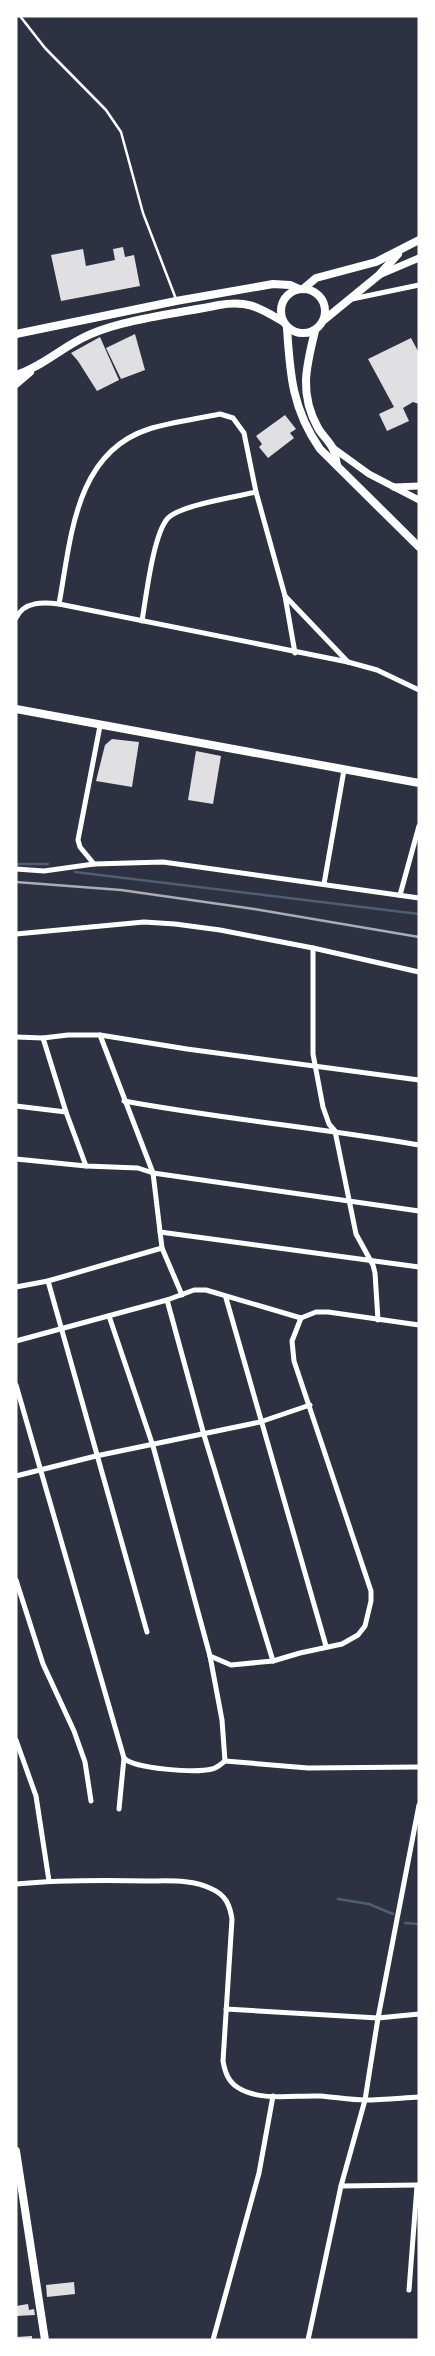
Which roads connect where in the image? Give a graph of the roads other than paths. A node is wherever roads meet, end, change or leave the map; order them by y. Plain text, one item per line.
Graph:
1 (20, 16) edge
2 (419, 240) edge
3 (400, 251) junction
4 (419, 258) edge
5 (379, 275) junction
6 (419, 284) edge
7 (301, 289) junction
8 (349, 300) junction
9 (176, 301) junction
10 (324, 320) junction
11 (285, 324) junction
12 (314, 331) junction
13 (16, 334) edge
14 (32, 369) junction
15 (16, 375) edge
16 (16, 384) edge
17 (333, 448) junction
18 (337, 466) junction
19 (419, 486) edge
20 (392, 487) junction
21 (256, 492) junction
22 (419, 500) edge
23 (419, 547) edge
24 (284, 596) junction
25 (60, 604) junction
26 (16, 618) edge
27 (142, 621) junction
28 (295, 652) junction
29 (348, 662) junction
30 (419, 690) edge
31 (16, 709) edge
32 (100, 726) junction
33 (344, 770) junction
34 (419, 783) edge
35 (419, 826) edge
36 (94, 864) junction
37 (16, 869) edge
38 (324, 884) junction
39 (400, 894) junction
40 (419, 898) edge
41 (16, 934) edge
42 (313, 948) junction
43 (419, 972) edge
44 (100, 1034) junction
45 (16, 1037) edge
46 (43, 1038) junction
47 (315, 1066) junction
48 (419, 1080) edge
49 (124, 1101) junction
50 (16, 1106) edge
51 (66, 1112) junction
52 (335, 1131) junction
53 (419, 1145) edge
54 (16, 1159) edge
55 (86, 1166) junction
56 (153, 1173) junction
57 (348, 1200) junction
58 (419, 1211) edge
59 (160, 1232) junction
60 (162, 1248) junction
61 (371, 1260) junction
62 (419, 1267) edge
63 (48, 1281) junction
64 (16, 1287) edge
65 (182, 1295) junction
66 (226, 1298) junction
67 (167, 1300) junction
68 (109, 1316) junction
69 (301, 1318) junction
70 (378, 1320) junction
71 (419, 1325) edge
72 (61, 1329) junction
73 (16, 1341) edge
74 (16, 1384) edge
75 (310, 1405) junction
76 (260, 1422) junction
77 (204, 1435) junction
78 (153, 1446) junction
79 (96, 1456) junction
80 (40, 1470) junction
81 (16, 1476) edge
82 (16, 1580) edge
83 (147, 1632) dead end
84 (326, 1646) junction
85 (210, 1656) junction
86 (273, 1661) junction
87 (16, 1740) edge
88 (124, 1758) junction
89 (225, 1761) junction
90 (419, 1767) edge
91 (91, 1801) dead end
92 (419, 1805) edge
93 (119, 1809) dead end
94 (412, 1841) junction
95 (419, 1841) edge
96 (49, 1881) junction
97 (16, 1884) edge
98 (226, 2009) junction
99 (419, 2014) edge
100 (378, 2018) junction
101 (273, 2096) junction
102 (419, 2097) edge
103 (365, 2100) junction
104 (16, 2151) edge
105 (418, 2185) edge
106 (341, 2186) junction
107 (409, 2290) dead end
108 (45, 2340) edge
109 (213, 2340) edge
110 (308, 2340) edge

1 - 9 lane
2 - 3 main road
3 - 5 main road
3 - 7 main road
4 - 5 street
5 - 8 main road
6 - 8 street
7 - 9 main road
7 - 10 main road
7 - 11 main road
8 - 10 main road
9 - 13 main road
10 - 12 main road
11 - 12 main road
11 - 14 main road
11 - 18 main road
12 - 17 main road
14 - 15 main road
14 - 16 main road
17 - 18 main road
17 - 20 street
18 - 23 main road
19 - 20 street
20 - 22 street
21 - 24 street
21 - 25 street
21 - 27 street
24 - 28 street
24 - 29 street
25 - 26 street
25 - 27 street
27 - 28 street
28 - 29 street
29 - 30 street
31 - 32 main road
32 - 33 main road
32 - 36 street
33 - 34 main road
33 - 38 street
35 - 39 street
36 - 37 street
36 - 38 street
38 - 39 street
39 - 40 street
41 - 42 street
42 - 43 street
42 - 47 street
44 - 46 street
44 - 47 street
44 - 49 street
45 - 46 street
46 - 51 street
47 - 48 street
47 - 52 street
49 - 52 street
49 - 56 street
50 - 51 street
51 - 55 street
52 - 53 street
52 - 57 street
54 - 55 street
55 - 56 street
56 - 57 street
56 - 59 street
57 - 58 street
57 - 61 street
59 - 60 street
59 - 61 street
60 - 63 street
60 - 65 street
61 - 62 street
61 - 70 street
63 - 64 street
63 - 72 street
65 - 66 street
65 - 67 street
66 - 69 street
66 - 76 street
67 - 68 street
67 - 77 street
68 - 72 street
68 - 78 street
69 - 70 street
69 - 75 street
70 - 71 street
72 - 73 street
72 - 79 street
74 - 80 street
75 - 76 street
75 - 84 street
76 - 77 street
76 - 84 street
77 - 78 street
77 - 86 street
78 - 79 street
78 - 85 street
79 - 80 street
79 - 83 street
80 - 81 street
80 - 88 street
82 - 91 street
84 - 86 street
85 - 86 street
85 - 89 street
87 - 96 street
88 - 89 street
88 - 93 street
89 - 90 street
92 - 94 street
94 - 95 street
94 - 100 street
96 - 97 street
96 - 98 street
98 - 100 street
98 - 101 street
99 - 100 street
100 - 103 street
101 - 103 street
101 - 109 street
102 - 103 street
103 - 106 street
104 - 108 main road
105 - 106 street
105 - 107 street
106 - 110 street

